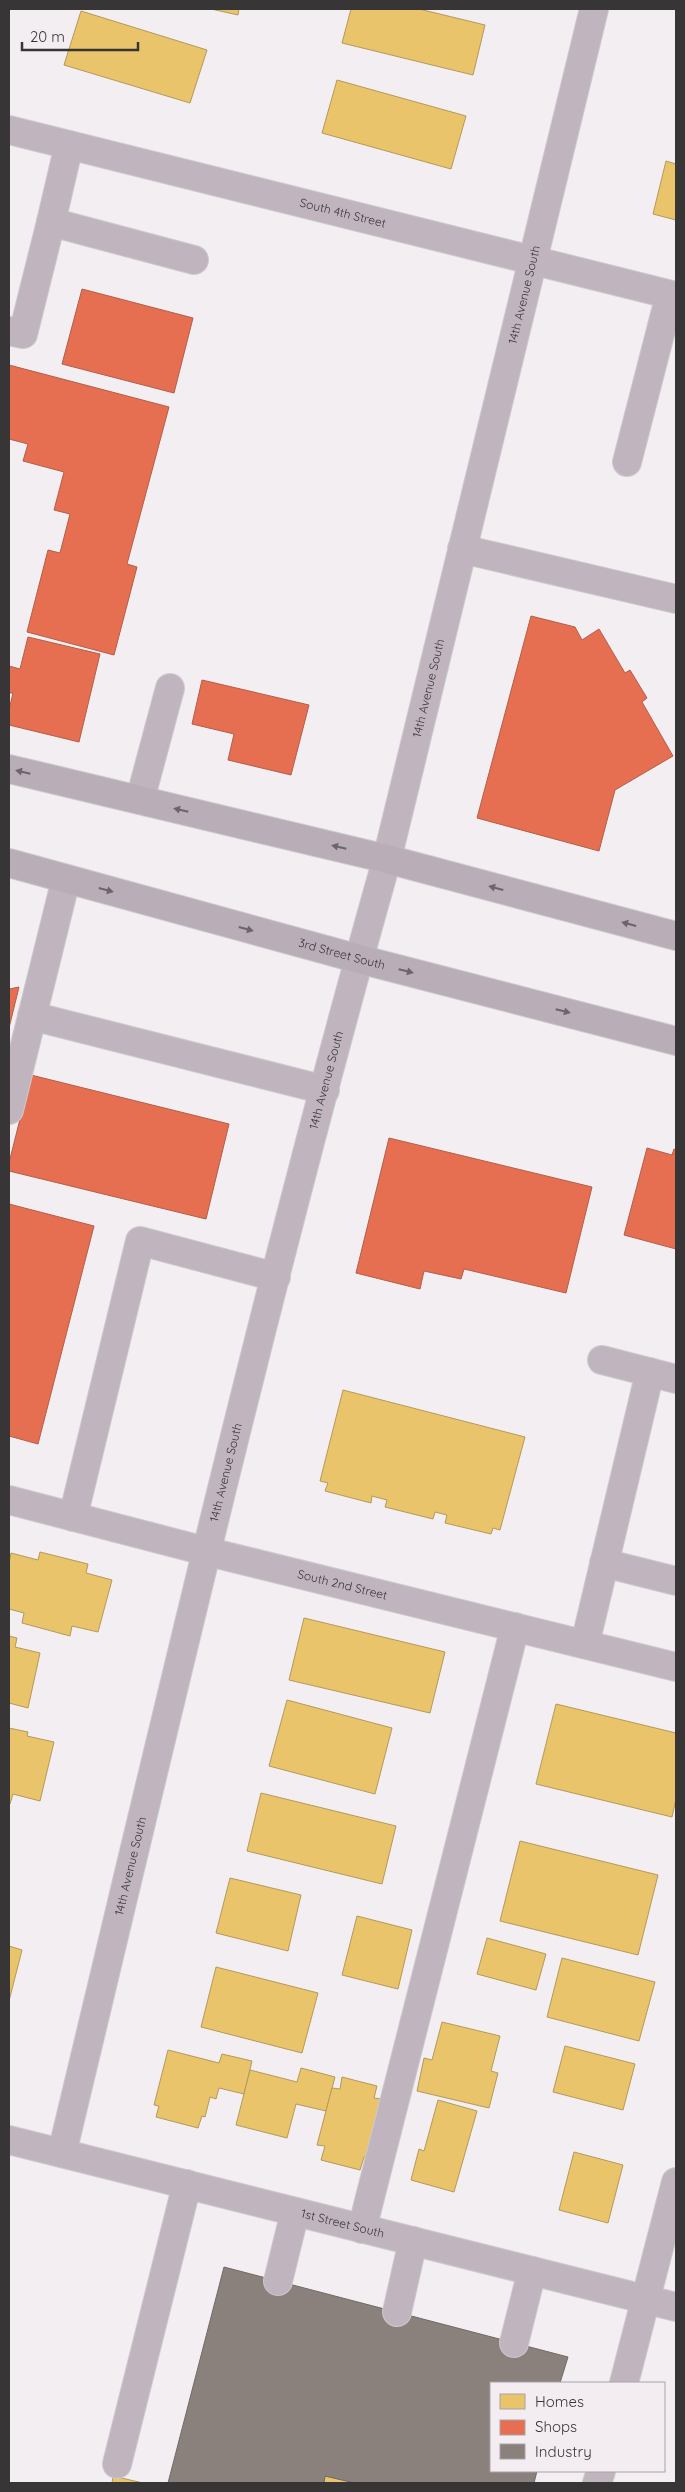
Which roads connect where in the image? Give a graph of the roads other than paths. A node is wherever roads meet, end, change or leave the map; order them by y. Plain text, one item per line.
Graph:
1 (594, 9) edge
2 (9, 130) edge
3 (69, 145) junction
4 (51, 222) junction
5 (194, 260) dead end
6 (532, 261) junction
7 (673, 295) edge
8 (9, 331) edge
9 (627, 462) dead end
10 (462, 549) junction
11 (676, 599) edge
12 (170, 688) dead end
13 (9, 769) edge
14 (140, 800) junction
15 (387, 859) junction
16 (10, 868) edge
17 (66, 879) junction
18 (676, 936) edge
19 (358, 959) junction
20 (32, 1016) junction
21 (676, 1041) edge
22 (325, 1090) junction
23 (9, 1110) edge
24 (276, 1276) junction
25 (602, 1360) dead end
26 (650, 1372) junction
27 (676, 1379) edge
28 (9, 1500) edge
29 (74, 1517) junction
30 (205, 1551) junction
31 (604, 1563) junction
32 (676, 1581) edge
33 (514, 1627) junction
34 (585, 1644) junction
35 (676, 1667) edge
36 (9, 2140) edge
37 (62, 2153) junction
38 (676, 2182) edge
39 (187, 2184) junction
40 (295, 2212) junction
41 (362, 2228) junction
42 (413, 2241) junction
43 (532, 2271) junction
44 (278, 2281) dead end
45 (646, 2299) junction
46 (676, 2307) edge
47 (397, 2312) dead end
48 (514, 2343) dead end
49 (624, 2382) edge
50 (116, 2464) dead end

1 - 6 street, 14th Avenue South
2 - 3 street, South 4th Street
3 - 4 street
3 - 6 street, South 4th Street
4 - 5 street
4 - 8 street
6 - 7 street, South 4th Street
6 - 10 street, 14th Avenue South
7 - 9 street
10 - 11 street
10 - 15 street, 14th Avenue South
12 - 14 street
14 -> 13 main road
15 -> 14 main road
18 -> 15 main road
15 - 19 street, 14th Avenue South
16 - 17 main road, 3rd Street South
17 -> 19 main road, 3rd Street South
17 - 20 street
19 -> 21 main road, 3rd Street South
19 - 22 street, 14th Avenue South
20 - 22 street
20 - 23 street
22 - 24 street, 14th Avenue South
24 - 29 street
24 - 30 street, 14th Avenue South
25 - 26 street
26 - 27 street
26 - 31 street
28 - 29 street, South 2nd Street
29 - 30 street, South 2nd Street
30 - 33 street, South 2nd Street
30 - 37 street, 14th Avenue South
31 - 32 street
31 - 34 street
33 - 34 street, South 2nd Street
33 - 41 street
34 - 35 street, South 2nd Street
36 - 37 street, 1st Street South
37 - 39 street, 1st Street South
38 - 45 street
39 - 40 street, 1st Street South
39 - 50 street
40 - 41 street, 1st Street South
40 - 44 street
41 - 42 street, 1st Street South
42 - 43 street, 1st Street South
42 - 47 street
43 - 45 street, 1st Street South
43 - 48 street
45 - 46 street, 1st Street South
45 - 49 street

